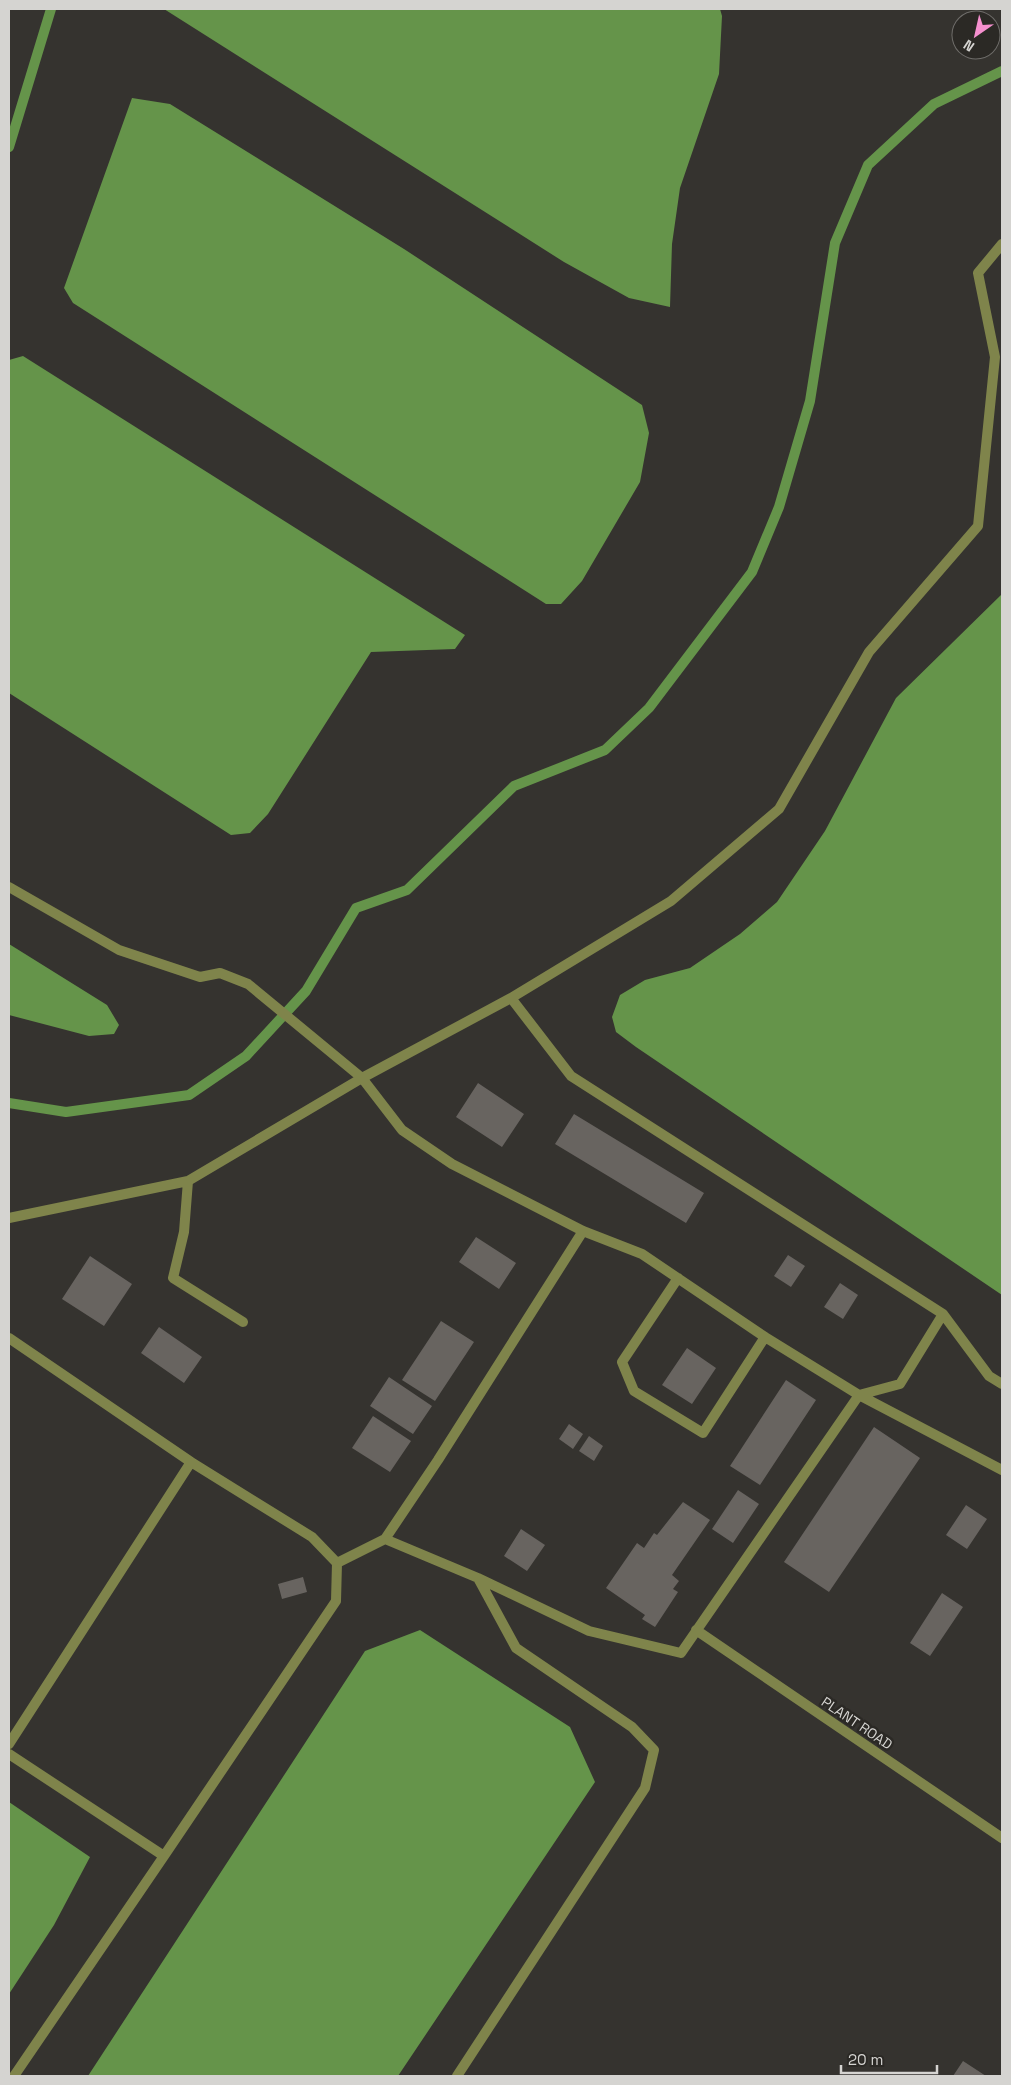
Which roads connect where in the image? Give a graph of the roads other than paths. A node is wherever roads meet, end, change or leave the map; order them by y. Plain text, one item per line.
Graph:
1 (1002, 244) edge
2 (9, 887) edge
3 (511, 998) junction
4 (362, 1078) junction
5 (188, 1181) junction
6 (9, 1218) edge
7 (583, 1231) junction
8 (678, 1278) junction
9 (943, 1314) junction
10 (243, 1322) dead end
11 (765, 1337) junction
12 (9, 1338) edge
13 (1002, 1384) edge
14 (859, 1395) junction
15 (191, 1462) junction
16 (1002, 1470) edge
17 (385, 1538) junction
18 (337, 1563) junction
19 (478, 1578) junction
20 (696, 1630) junction
21 (9, 1744) edge
22 (9, 1754) edge
23 (1002, 1838) edge
24 (164, 1856) junction
25 (14, 2076) edge
26 (457, 2076) edge

1 - 3 lane
2 - 4 lane
3 - 4 lane
3 - 9 lane
4 - 5 lane
4 - 7 lane
5 - 6 lane
5 - 10 lane
7 - 8 lane
7 - 17 lane
8 - 11 lane
8 - 11 lane
9 - 13 lane
9 - 14 lane
11 - 14 lane
12 - 15 lane
14 - 16 lane
14 - 20 lane
15 - 18 lane
15 - 21 lane
17 - 18 lane
17 - 19 lane
18 - 24 lane
19 - 20 lane
19 - 26 lane
20 - 23 lane, PLANT ROAD
22 - 24 lane
24 - 25 lane

